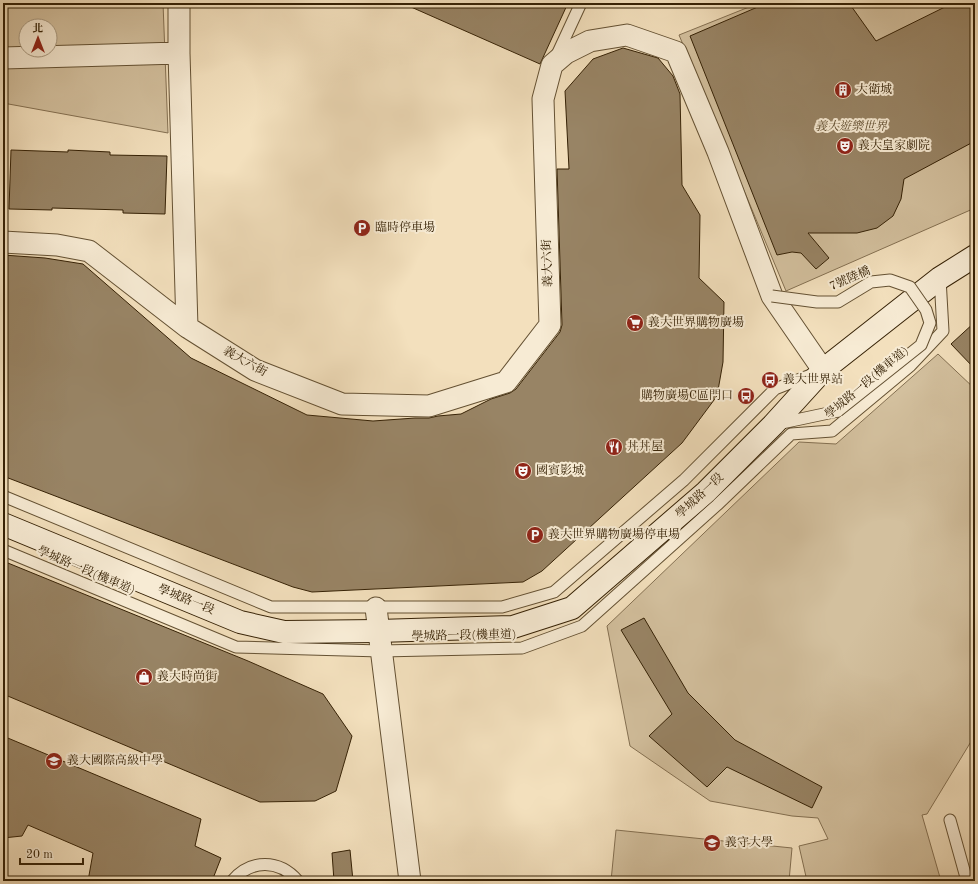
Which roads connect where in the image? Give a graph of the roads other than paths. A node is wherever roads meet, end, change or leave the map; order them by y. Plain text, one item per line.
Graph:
1 (179, 3) edge
2 (581, 3) edge
3 (179, 53) junction
4 (3, 58) edge
5 (552, 65) junction
6 (3, 242) edge
7 (975, 256) edge
8 (940, 278) junction
9 (772, 296) junction
10 (186, 327) junction
11 (823, 370) junction
12 (773, 425) junction
13 (3, 496) edge
14 (3, 524) edge
15 (3, 550) edge
16 (376, 608) junction
17 (380, 641) junction
18 (950, 820) dead end
19 (232, 881) edge
20 (298, 881) edge
21 (410, 881) edge
22 (967, 881) edge

1 - 3 street
2 - 5 lane
3 - 4 street
3 - 10 street
5 - 9 street
5 - 10 street, 義大六街
6 - 10 street, 義大六街
7 - 8 main road, 學城路一段
8 - 11 main road, 學城路一段
8 - 17 lane, 學城路一段(機車道)
9 - 11 street
9 - 12 lane, 7號陸橋, bridge
11 - 12 main road, 學城路一段
11 - 16 lane
12 - 17 main road, 學城路一段
13 - 16 lane
14 - 17 main road, 學城路一段
15 - 17 lane, 學城路一段(機車道)
16 - 17 street
17 - 21 street
18 - 22 lane
19 - 20 lane

